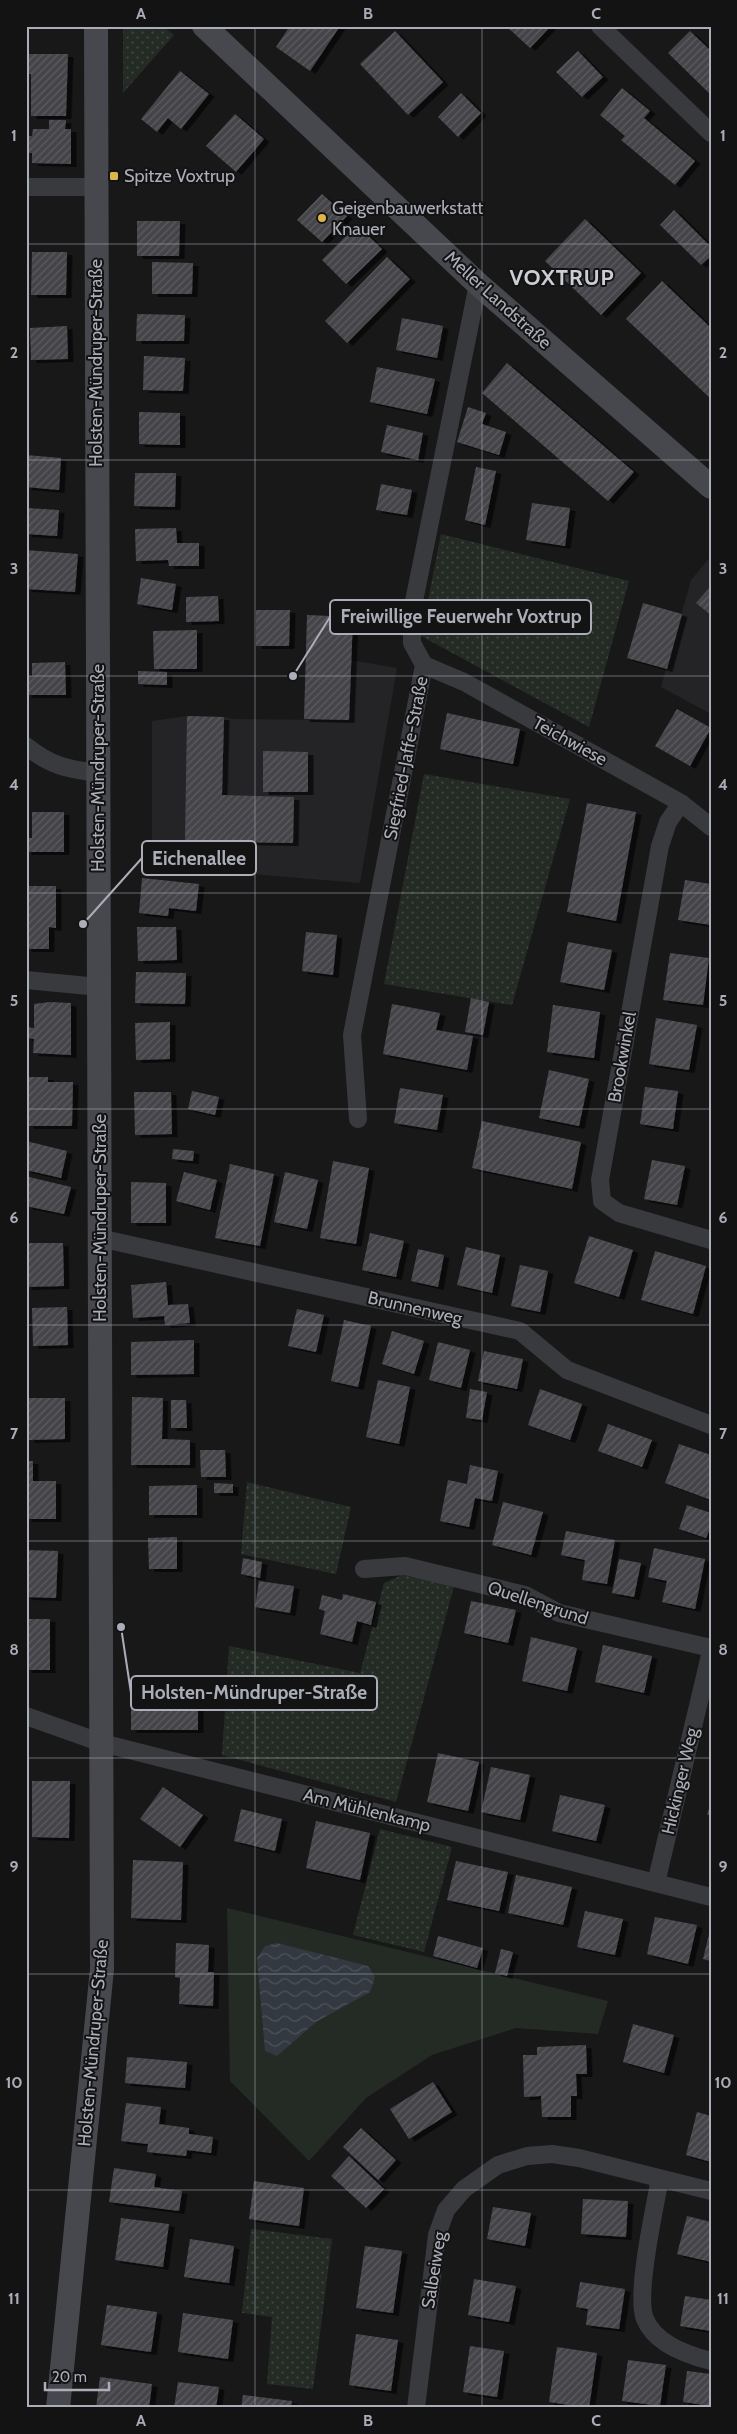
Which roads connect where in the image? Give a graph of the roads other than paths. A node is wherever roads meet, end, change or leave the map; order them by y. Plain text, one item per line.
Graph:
1 (96, 26) edge
2 (204, 26) edge
3 (600, 26) edge
4 (711, 133) edge
5 (95, 186) junction
6 (26, 187) edge
7 (478, 284) junction
8 (711, 487) edge
9 (424, 665) junction
10 (26, 746) edge
11 (98, 773) junction
12 (681, 803) junction
13 (711, 827) edge
14 (26, 980) edge
15 (99, 988) junction
16 (358, 1119) dead end
17 (100, 1238) junction
18 (711, 1240) edge
19 (711, 1425) edge
20 (364, 1569) dead end
21 (711, 1649) edge
22 (26, 1716) edge
23 (102, 1743) junction
24 (656, 1883) junction
25 (711, 1897) edge
26 (660, 2178) junction
27 (711, 2191) edge
28 (711, 2361) edge
29 (58, 2408) edge
30 (416, 2408) edge

1 - 5 street, Holsten-Mündruper-Straße
2 - 7 street, Meller Landstraße
3 - 4 street
5 - 6 street
5 - 11 street, Holsten-Mündruper-Straße
7 - 8 street, Meller Landstraße
7 - 9 street, Siegfried-Jaffe-Straße
9 - 12 street, Teichwiese
9 - 16 street, Siegfried-Jaffe-Straße
10 - 11 street
11 - 15 street, Holsten-Mündruper-Straße
12 - 13 street, Teichwiese
12 - 18 street, Brookwinkel
14 - 15 street
15 - 17 street, Holsten-Mündruper-Straße
17 - 19 street, Brunnenweg
17 - 23 street, Holsten-Mündruper-Straße
20 - 21 street, Quellengrund
21 - 24 street, Hickinger Weg
22 - 23 street, Am Mühlenkamp
23 - 24 street, Am Mühlenkamp
23 - 29 street, Holsten-Mündruper-Straße
24 - 25 street, Am Mühlenkamp
26 - 27 street, Salbeiweg
26 - 28 street
26 - 30 street, Salbeiweg

